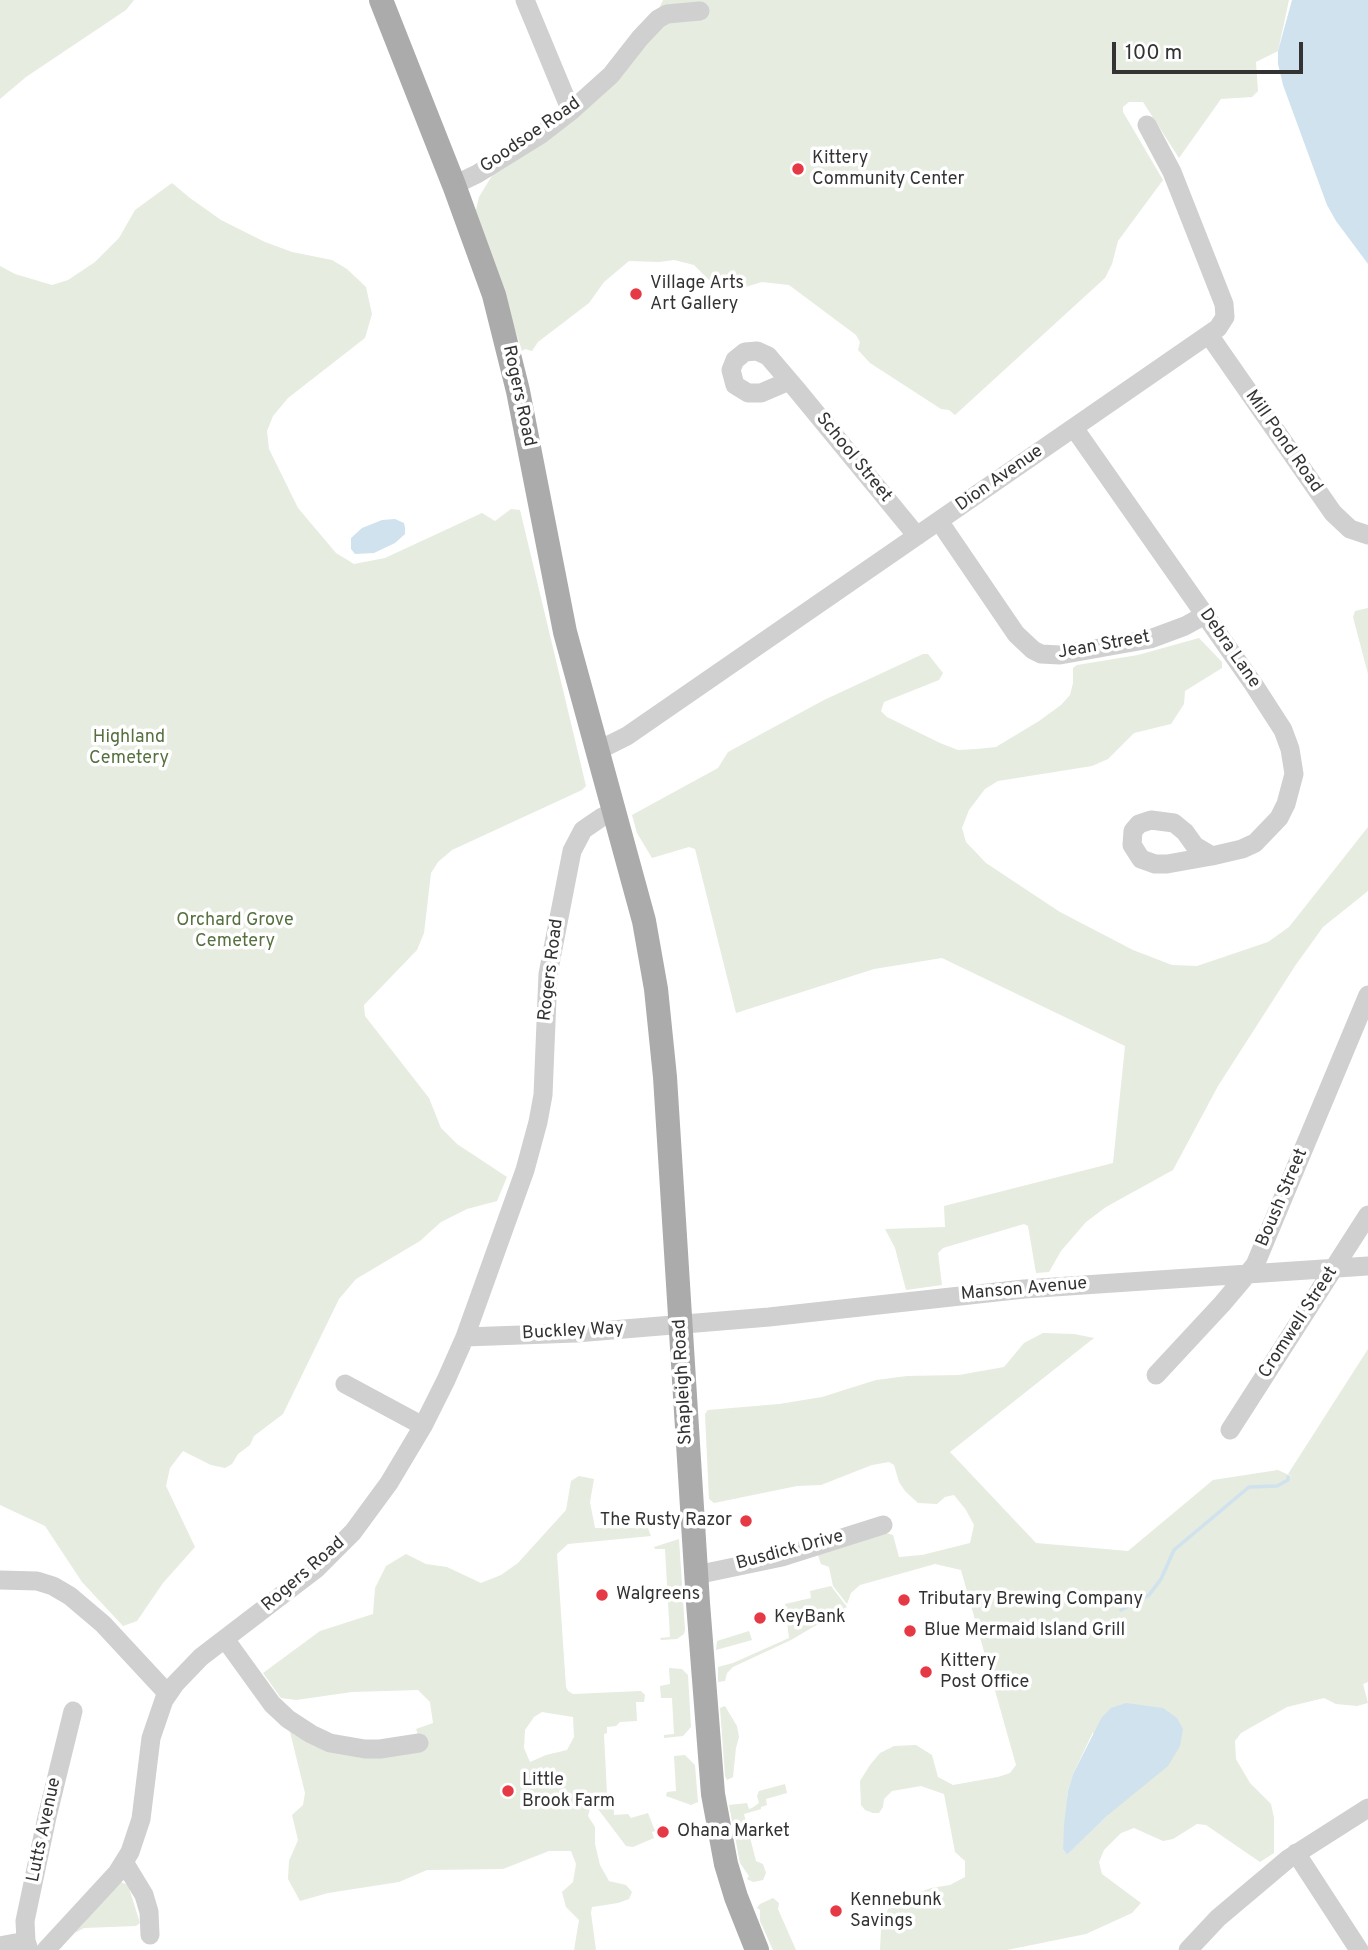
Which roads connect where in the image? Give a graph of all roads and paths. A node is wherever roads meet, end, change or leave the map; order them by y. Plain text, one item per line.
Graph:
1 (381, 0) edge
2 (525, 0) edge
3 (700, 11) dead end
4 (570, 111) junction
5 (1147, 125) dead end
6 (454, 185) junction
7 (1209, 335) junction
8 (789, 381) dead end
9 (1074, 428) junction
10 (939, 521) junction
11 (1368, 535) edge
12 (917, 536) junction
13 (1205, 615) junction
14 (597, 751) junction
15 (615, 812) junction
16 (1212, 856) dead end
17 (1368, 995) edge
18 (1368, 1215) edge
19 (1368, 1266) edge
20 (1335, 1267) junction
21 (1248, 1275) junction
22 (681, 1325) junction
23 (465, 1337) junction
24 (1156, 1375) dead end
25 (345, 1384) dead end
26 (423, 1426) junction
27 (1230, 1430) dead end
28 (883, 1525) dead end
29 (696, 1575) junction
30 (0, 1580) edge
31 (225, 1639) junction
32 (168, 1694) junction
33 (73, 1711) dead end
34 (419, 1743) dead end
35 (1368, 1808) edge
36 (1296, 1853) junction
37 (124, 1862) junction
38 (150, 1935) dead end
39 (27, 1945) edge
40 (1, 1946) edge
41 (46, 1950) edge
42 (757, 1950) edge
43 (1188, 1950) edge
44 (1359, 1950) edge

1 - 6 main road, Rogers Road
2 - 4 street
3 - 4 street, Goodsoe Road
4 - 6 street, Goodsoe Road
5 - 7 street, Dion Avenue
6 - 14 main road, Rogers Road
7 - 9 street, Dion Avenue
7 - 11 street, Mill Pond Road
8 - 12 street, School Street
9 - 10 street, Dion Avenue
9 - 13 street, Debra Lane
10 - 12 street, Dion Avenue
10 - 13 street, Jean Street
12 - 14 street, Dion Avenue
13 - 16 street, Debra Lane
14 - 15 main road, Rogers Road
15 - 22 main road, Shapleigh Road
15 - 23 street, Rogers Road
17 - 21 street, Boush Street
18 - 20 street, Cromwell Street
19 - 20 street, Manson Avenue
20 - 21 street, Manson Avenue
20 - 27 street, Cromwell Street
21 - 22 street, Manson Avenue
21 - 24 street, Boush Street
22 - 23 street, Buckley Way
22 - 29 main road, Shapleigh Road
23 - 26 street, Rogers Road
25 - 26 street
26 - 31 street, Rogers Road
28 - 29 street, Busdick Drive
29 - 42 main road, Shapleigh Road
30 - 32 street
31 - 32 street, Rogers Road
31 - 34 street
32 - 37 street, Rogers Road
33 - 39 street, Lutts Avenue
35 - 36 street
36 - 43 street
36 - 44 street
37 - 38 street
37 - 41 street, Rogers Road
39 - 40 street

